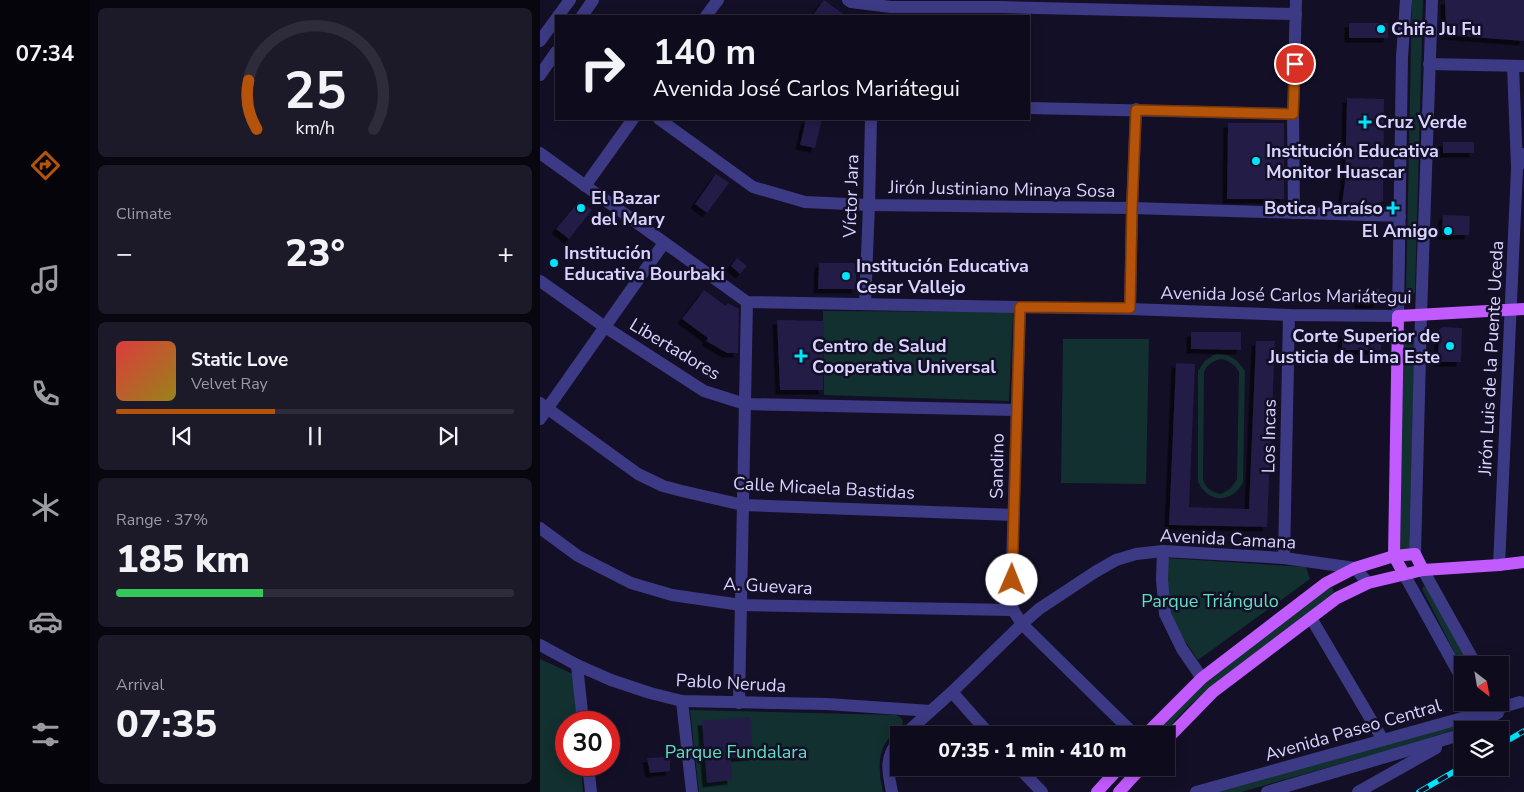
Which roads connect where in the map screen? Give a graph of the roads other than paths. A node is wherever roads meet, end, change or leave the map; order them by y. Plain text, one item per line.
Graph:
1 (570, 0) edge
2 (593, 0) edge
3 (718, 0) edge
4 (848, 0) edge
5 (1296, 0) edge
6 (1406, 0) edge
7 (1432, 0) edge
8 (1000, 8) edge
9 (1296, 14) junction
10 (559, 15) edge
11 (583, 15) edge
12 (707, 15) edge
13 (555, 21) edge
14 (540, 42) edge
15 (555, 53) edge
16 (1429, 64) junction
17 (1519, 66) edge
18 (540, 75) edge
19 (1030, 108) edge
20 (1136, 110) junction
21 (1293, 114) junction
22 (632, 120) edge
23 (660, 120) edge
24 (871, 120) edge
25 (540, 153) edge
26 (1524, 154) edge
27 (1517, 170) junction
28 (585, 186) junction
29 (869, 205) junction
30 (1132, 208) junction
31 (1294, 212) junction
32 (1400, 216) junction
33 (664, 243) junction
34 (540, 282) edge
35 (747, 302) junction
36 (865, 304) junction
37 (1020, 307) junction
38 (1130, 308) junction
39 (1524, 309) edge
40 (1510, 310) junction
41 (1421, 315) junction
42 (1289, 316) junction
43 (1398, 316) junction
44 (605, 327) junction
45 (745, 404) junction
46 (544, 405) edge
47 (1016, 410) junction
48 (540, 419) edge
49 (743, 504) junction
50 (1014, 515) junction
51 (540, 528) edge
52 (1163, 551) junction
53 (1415, 554) junction
54 (1394, 556) junction
55 (1284, 558) junction
56 (1524, 562) edge
57 (1499, 565) junction
58 (1355, 568) junction
59 (1423, 570) junction
60 (1404, 574) junction
61 (1368, 583) junction
62 (741, 605) junction
63 (1013, 610) junction
64 (1311, 618) junction
65 (1022, 624) junction
66 (540, 645) edge
67 (1471, 656) edge
68 (1454, 665) edge
69 (577, 666) junction
70 (1202, 678) junction
71 (952, 692) junction
72 (1522, 700) edge
73 (682, 701) junction
74 (739, 703) junction
75 (1509, 703) edge
76 (931, 710) junction
77 (582, 711) edge
78 (1480, 712) edge
79 (914, 726) edge
80 (982, 726) edge
81 (1126, 726) edge
82 (1155, 726) edge
83 (1175, 731) edge
84 (1454, 736) edge
85 (1454, 739) edge
86 (1383, 740) junction
87 (890, 755) edge
88 (589, 776) edge
89 (1027, 776) edge
90 (1112, 776) edge
91 (1134, 776) edge
92 (591, 792) edge
93 (692, 792) edge
94 (892, 792) edge
95 (1042, 792) edge
96 (1097, 792) edge
97 (1119, 792) edge
98 (1196, 792) edge
99 (1267, 792) edge
100 (1358, 792) edge

1 - 10 street
2 - 11 street
3 - 12 street
4 - 8 street
5 - 9 street
6 - 32 street
7 - 16 street
8 - 9 street
9 - 21 street
13 - 14 street
15 - 18 street
16 - 17 street
16 - 41 street
17 - 27 street
19 - 20 street
20 - 21 street
20 - 30 street
21 - 31 street
22 - 28 street
23 - 29 street, Jirón Justiniano Minaya Sosa
24 - 29 street, Víctor Jara
25 - 28 street
26 - 27 street, Jirón Luis de la Puente Uceda
27 - 40 street, Jirón Luis de la Puente Uceda
28 - 33 street
29 - 30 street, Jirón Justiniano Minaya Sosa
29 - 36 street, Víctor Jara
30 - 31 street, Jirón Justiniano Minaya Sosa
30 - 38 street
31 - 32 street, Jirón Justiniano Minaya Sosa
32 - 43 street
33 - 35 street
33 - 44 street
34 - 44 street, Libertadores
35 - 36 street, Avenida José Carlos Mariátegui
35 - 45 street
36 - 37 street, Avenida José Carlos Mariátegui
37 - 38 street, Avenida José Carlos Mariátegui
37 - 47 street, Sandino
38 - 42 street, Avenida José Carlos Mariátegui
39 - 40 main road, Avenida José Carlos Mariátegui
40 - 41 main road, Avenida José Carlos Mariátegui
40 - 57 street, Jirón Luis de la Puente Uceda
41 - 43 main road, Avenida José Carlos Mariátegui
41 - 53 street
42 - 43 street, Avenida José Carlos Mariátegui
42 - 55 street, Los Incas
43 - 54 main road
44 - 45 street, Libertadores
44 - 46 street
45 - 47 street, Libertadores
45 - 49 street
46 - 48 street
46 - 49 street, Calle Micaela Bastidas
47 - 50 street, Sandino
49 - 50 street, Calle Micaela Bastidas
49 - 62 street
50 - 63 street, Sandino
51 - 62 street, A. Guevara
52 - 55 street, Avenida Camana
52 - 65 street, Avenida Camana
52 - 70 street
53 - 54 main road
53 - 59 main road
54 - 58 main road
54 - 60 main road
55 - 58 street, Avenida Camana
56 - 57 main road
57 - 59 main road
58 - 61 street
58 - 70 main road
59 - 60 main road
59 - 67 street
60 - 61 main road
60 - 68 street
61 - 64 main road
62 - 63 street, A. Guevara
62 - 74 street
63 - 65 street, Sandino
64 - 83 main road
64 - 86 street
65 - 71 street, Avenida Camana
65 - 81 street, Sandino
66 - 69 street, Pablo Neruda
69 - 73 street, Pablo Neruda
69 - 77 street
70 - 82 main road
71 - 76 street, Avenida Camana
71 - 80 street
72 - 75 street, Avenida Paseo Central
72 - 78 street
73 - 74 street, Pablo Neruda
73 - 93 street
74 - 76 street, Pablo Neruda
76 - 79 street, Avenida Camana
78 - 86 street, Avenida Paseo Central
84 - 99 street, Avenida Paseo Central
85 - 100 street
86 - 98 street, Avenida Paseo Central
87 - 94 street
88 - 92 street
89 - 95 street
90 - 96 main road
91 - 97 main road

